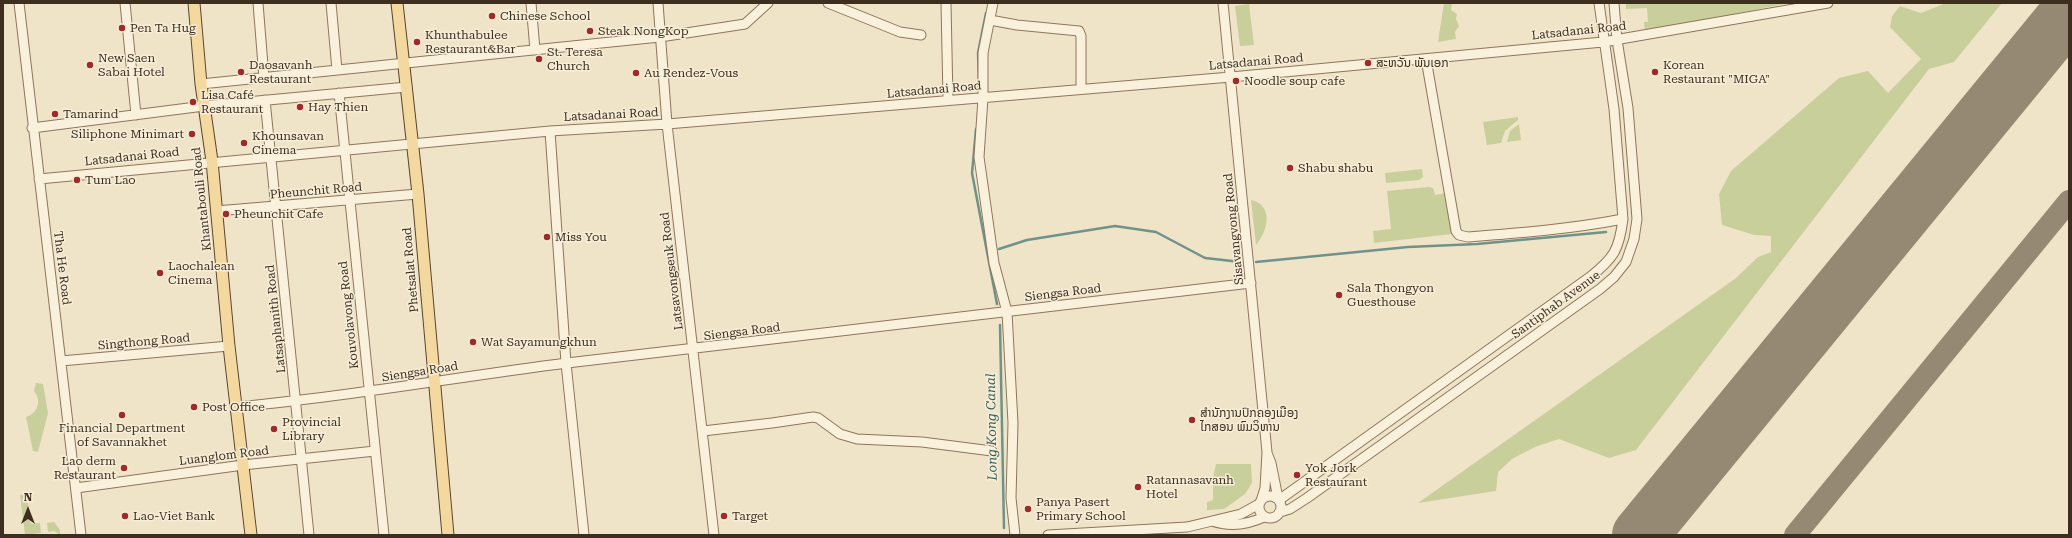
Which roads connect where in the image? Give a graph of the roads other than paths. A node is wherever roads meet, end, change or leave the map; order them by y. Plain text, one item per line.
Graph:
1 (19, 3) edge
2 (125, 3) edge
3 (194, 3) edge
4 (258, 3) edge
5 (331, 3) edge
6 (397, 3) edge
7 (531, 3) edge
8 (658, 3) edge
9 (768, 3) edge
10 (828, 3) edge
11 (946, 3) edge
12 (994, 3) edge
13 (1223, 3) edge
14 (1599, 3) edge
15 (1614, 3) edge
16 (1828, 3) edge
17 (990, 20) junction
18 (921, 35) dead end
19 (660, 37) junction
20 (1617, 40) junction
21 (1604, 42) junction
22 (535, 50) junction
23 (1426, 59) junction
24 (403, 63) junction
25 (337, 70) junction
26 (1231, 77) junction
27 (264, 78) junction
28 (201, 84) junction
29 (407, 86) junction
30 (1081, 89) junction
31 (339, 93) junction
32 (983, 98) junction
33 (265, 100) junction
34 (948, 100) junction
35 (204, 106) junction
36 (136, 115) junction
37 (667, 124) junction
38 (32, 128) junction
39 (550, 131) junction
40 (412, 144) junction
41 (344, 150) junction
42 (271, 156) junction
43 (212, 162) junction
44 (39, 179) junction
45 (418, 194) junction
46 (349, 200) junction
47 (276, 207) junction
48 (216, 211) junction
49 (1622, 219) junction
50 (1251, 283) junction
51 (1007, 312) junction
52 (229, 346) junction
53 (694, 350) junction
54 (61, 361) junction
55 (566, 363) junction
56 (433, 381) junction
57 (369, 392) junction
58 (297, 401) junction
59 (236, 407) junction
60 (703, 431) junction
61 (375, 451) junction
62 (992, 451) dead end
63 (1266, 452) junction
64 (302, 458) junction
65 (243, 465) junction
66 (76, 488) junction
67 (1279, 499) junction
68 (1260, 502) junction
69 (1280, 512) junction
70 (1264, 517) junction
71 (1212, 521) junction
72 (81, 535) edge
73 (251, 535) edge
74 (309, 535) edge
75 (384, 535) edge
76 (448, 535) edge
77 (584, 535) edge
78 (714, 535) edge
79 (1015, 535) edge
80 (1048, 535) edge

1 - 38 street, Tha He Road
2 - 36 street
3 - 28 main road, Khantabouli Road
4 - 27 street
5 - 25 street
6 - 24 main road, Phetsalat Road
7 - 22 street
8 - 19 street, Latsavongseuk Road
9 - 19 street
10 - 18 street
11 - 34 street
12 - 17 street
13 - 26 street, Sisavangvong Road
14 - 21 street, Santiphab Avenue
15 - 20 street, Santiphab Avenue
16 - 20 street, Latsadanai Road
17 - 30 street
17 - 32 street
19 - 22 street
19 - 37 street, Latsavongseuk Road
20 - 21 street, Latsadanai Road
20 - 69 street, Santiphab Avenue
21 - 23 street, Latsadanai Road
21 - 49 street, Santiphab Avenue
22 - 24 street
23 - 26 street, Latsadanai Road
23 - 49 street
24 - 25 street
24 - 29 main road, Phetsalat Road
25 - 27 street
26 - 30 street, Latsadanai Road
26 - 50 street, Sisavangvong Road
27 - 28 street
28 - 35 main road, Khantabouli Road
29 - 31 street
29 - 40 main road, Phetsalat Road
30 - 32 street, Latsadanai Road
31 - 33 street
31 - 41 street, Kouvolavong Road
32 - 34 street, Latsadanai Road
32 - 51 street
33 - 35 street
33 - 42 street, Latsaphanith Road
34 - 37 street, Latsadanai Road
35 - 36 street
35 - 43 main road, Khantabouli Road
36 - 38 street
37 - 39 street, Latsadanai Road
37 - 53 street, Latsavongseuk Road
38 - 44 street, Tha He Road
39 - 40 street, Latsadanai Road
39 - 55 street
40 - 41 street, Latsadanai Road
40 - 45 main road, Phetsalat Road
41 - 42 street, Latsadanai Road
41 - 46 street, Kouvolavong Road
42 - 43 street, Latsadanai Road
42 - 47 street, Latsaphanith Road
43 - 44 street, Latsadanai Road
43 - 48 main road, Khantabouli Road
44 - 54 street, Tha He Road
45 - 46 street, Pheunchit Road
45 - 56 main road, Phetsalat Road
46 - 47 street, Pheunchit Road
46 - 57 street, Kouvolavong Road
47 - 48 street, Pheunchit Road
47 - 58 street, Latsaphanith Road
48 - 52 main road, Khantabouli Road
49 - 67 street, Santiphab Avenue
50 - 51 street, Siengsa Road
50 - 63 street, Sisavangvong Road
51 - 53 street, Siengsa Road
51 - 79 street
52 - 54 street, Singthong Road
52 - 59 main road, Khantabouli Road
53 - 55 street, Siengsa Road
53 - 60 street, Latsavongseuk Road
54 - 66 street, Tha He Road
55 - 56 street, Siengsa Road
55 - 77 street
56 - 57 street, Siengsa Road
56 - 76 main road, Phetsalat Road
57 - 58 street, Siengsa Road
57 - 61 street, Kouvolavong Road
58 - 59 street, Siengsa Road
58 - 64 street, Latsaphanith Road
59 - 65 main road, Khantabouli Road
60 - 62 street
60 - 78 street, Latsavongseuk Road
61 - 64 street, Luanglom Road
61 - 75 street, Kouvolavong Road
63 - 67 street
63 - 68 street
64 - 65 street, Luanglom Road
64 - 74 street, Latsaphanith Road
65 - 66 street, Luanglom Road
65 - 73 main road, Khantabouli Road
66 - 72 street, Tha He Road
67 - 68 street
67 - 69 street
68 - 70 street
68 - 71 street
69 - 70 street
70 - 71 street
71 - 80 street

